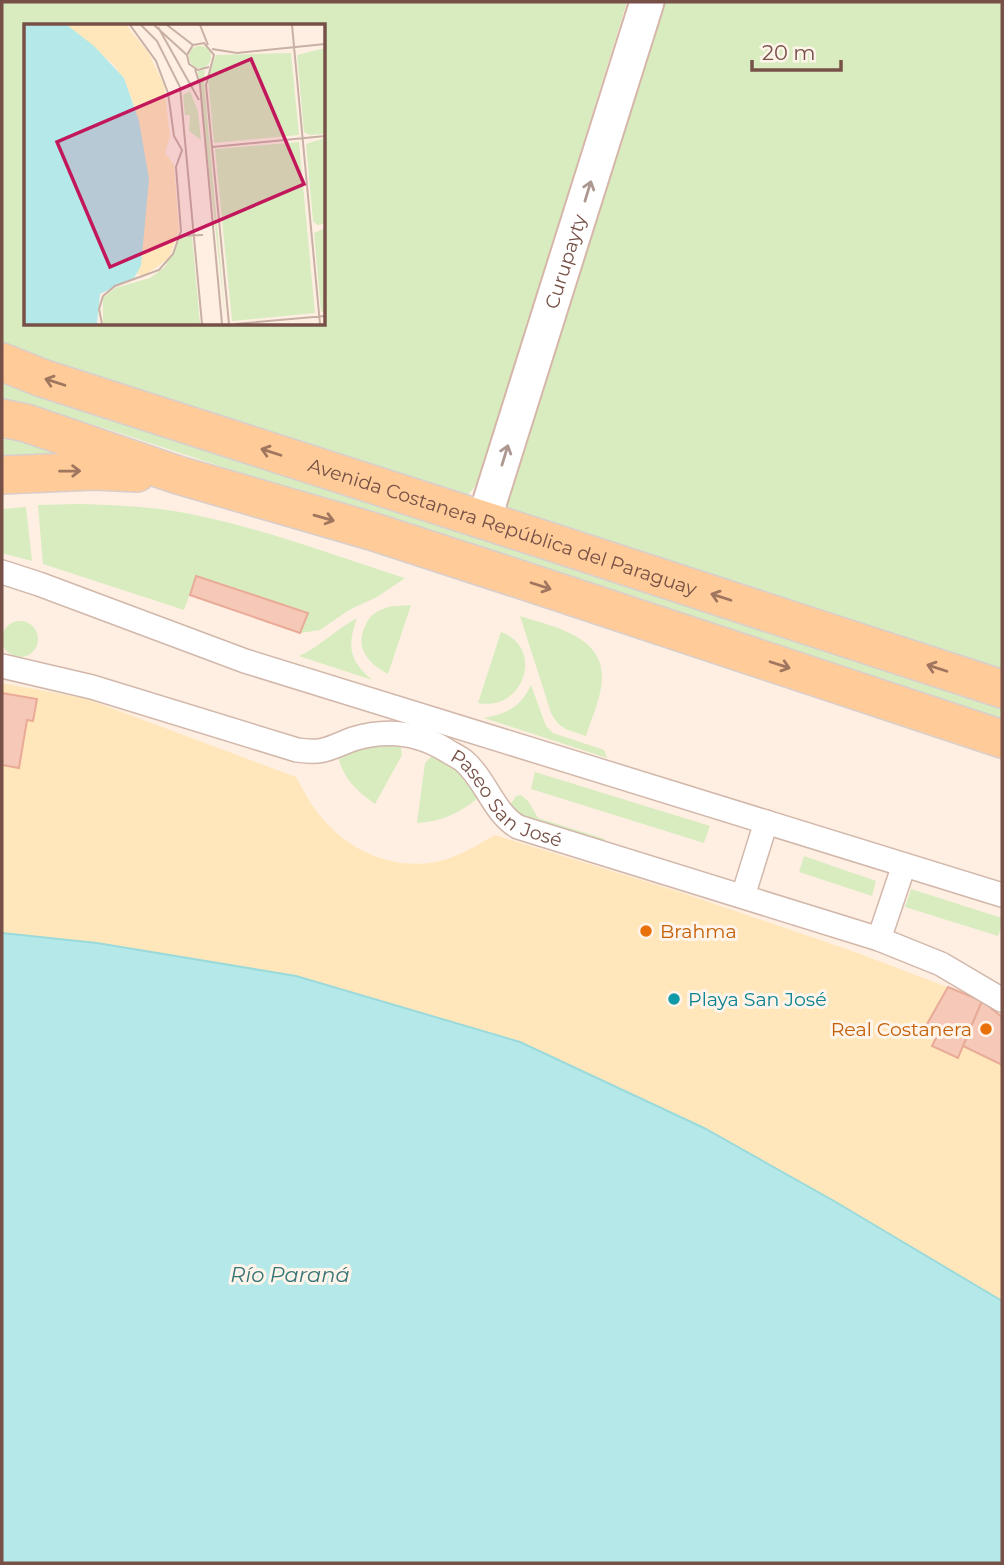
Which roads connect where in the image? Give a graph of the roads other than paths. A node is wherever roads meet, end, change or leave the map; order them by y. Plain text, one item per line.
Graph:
1 (647, 2) edge
2 (2, 362) edge
3 (2, 418) edge
4 (2, 475) edge
5 (178, 475) junction
6 (484, 520) junction
7 (2, 572) edge
8 (2, 666) edge
9 (1002, 689) edge
10 (1002, 739) edge
11 (766, 822) junction
12 (904, 865) junction
13 (1002, 895) edge
14 (743, 896) junction
15 (879, 939) junction
16 (1000, 992) edge

6 -> 1 street, Curupayty
6 -> 2 main road, Avenida Costanera República del Paraguay
3 - 5 main road
4 -> 5 main road
5 -> 10 main road
9 -> 6 main road, Avenida Costanera República del Paraguay
7 - 11 street
8 - 14 street, Paseo San José
11 - 12 street
11 - 14 street
12 - 13 street
12 - 15 street
14 - 15 street, Paseo San José
15 - 16 street, Paseo San José

